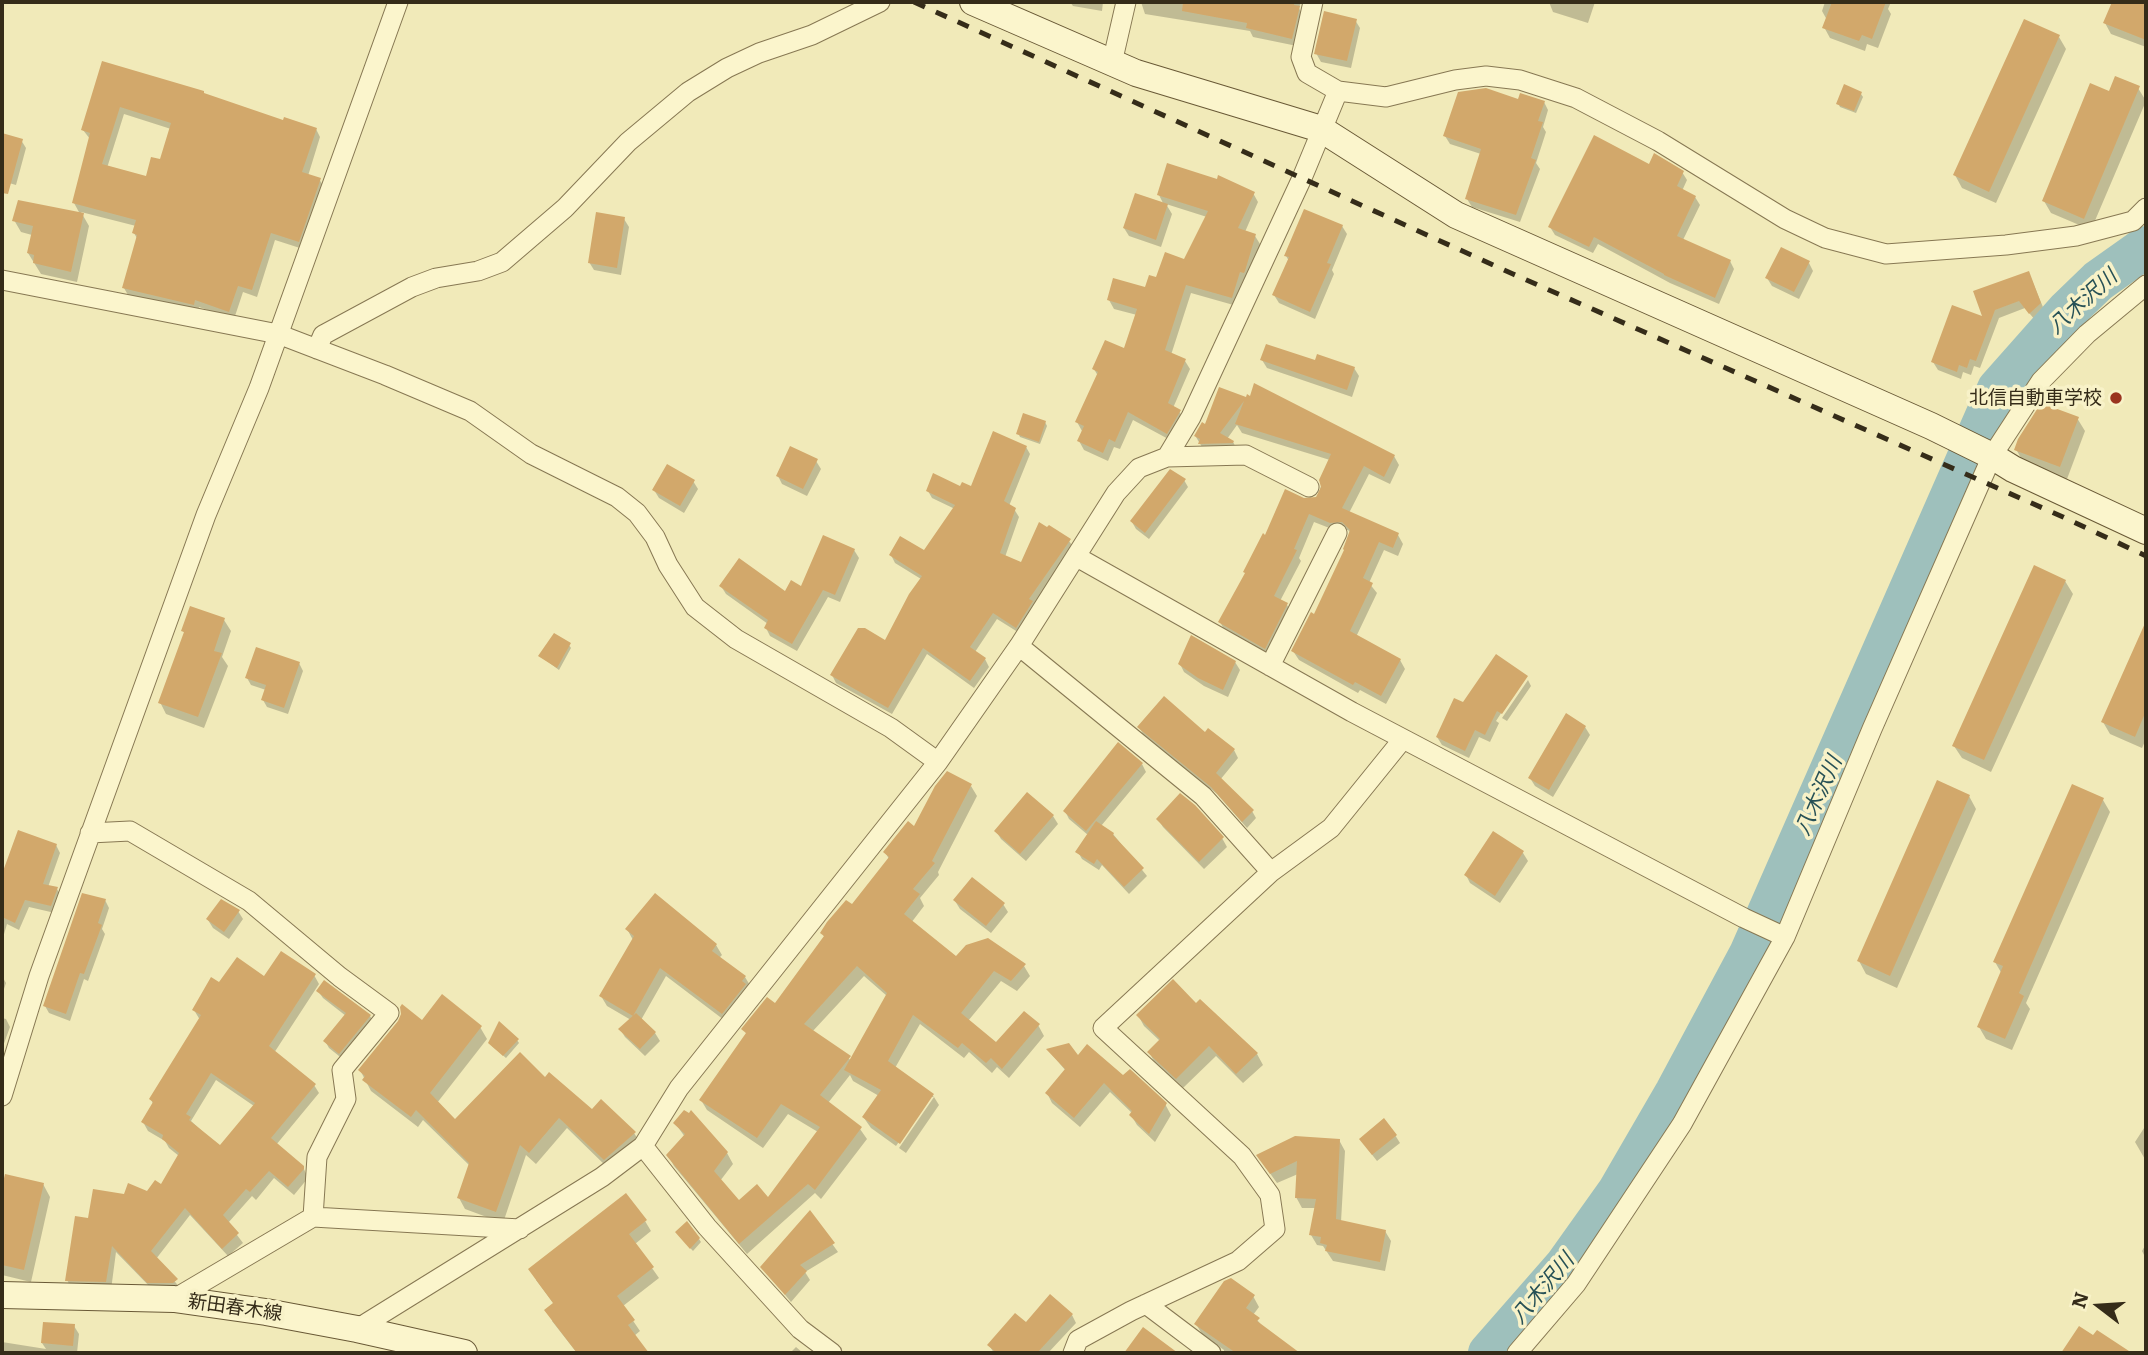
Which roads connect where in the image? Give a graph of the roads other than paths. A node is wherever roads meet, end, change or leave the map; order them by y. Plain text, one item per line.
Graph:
1 (398, 2) edge
2 (880, 2) edge
3 (973, 2) edge
4 (1126, 2) edge
5 (1313, 2) edge
6 (1112, 63) junction
7 (1338, 91) junction
8 (1321, 129) junction
9 (2146, 208) edge
10 (2, 280) edge
11 (2146, 285) edge
12 (278, 334) junction
13 (317, 349) junction
14 (1992, 456) junction
15 (1167, 457) junction
16 (1309, 487) dead end
17 (2146, 531) edge
18 (1337, 533) dead end
19 (1077, 557) junction
20 (1019, 646) junction
21 (1270, 666) junction
22 (1403, 739) junction
23 (937, 762) junction
24 (90, 833) junction
25 (1271, 872) junction
26 (1780, 935) junction
27 (2, 1096) edge
28 (643, 1146) junction
29 (313, 1217) junction
30 (520, 1229) junction
31 (2, 1295) edge
32 (174, 1299) junction
33 (1146, 1304) junction
34 (357, 1329) junction
35 (464, 1353) edge
36 (832, 1353) edge
37 (1073, 1353) edge
38 (1211, 1353) edge
39 (1517, 1353) edge

1 - 12 street
2 - 13 street
3 - 6 street
4 - 6 street
5 - 7 street
6 - 8 street
7 - 8 street
7 - 9 street
8 - 14 street
8 - 15 street
10 - 12 street
11 - 14 street
12 - 13 street
12 - 24 street
13 - 23 street
14 - 17 street
14 - 26 street
15 - 16 street
15 - 19 street
18 - 21 street
19 - 20 street
19 - 21 street
20 - 23 street
20 - 25 street
21 - 22 street
22 - 25 street
22 - 26 street
23 - 28 street
24 - 27 street
24 - 29 street
25 - 33 street
26 - 39 street
28 - 30 street
28 - 36 street
29 - 30 street
29 - 32 street
30 - 34 street
31 - 32 street, 新田春木線
32 - 34 street, 新田春木線
33 - 37 street
33 - 38 street
34 - 35 street, 新田春木線

